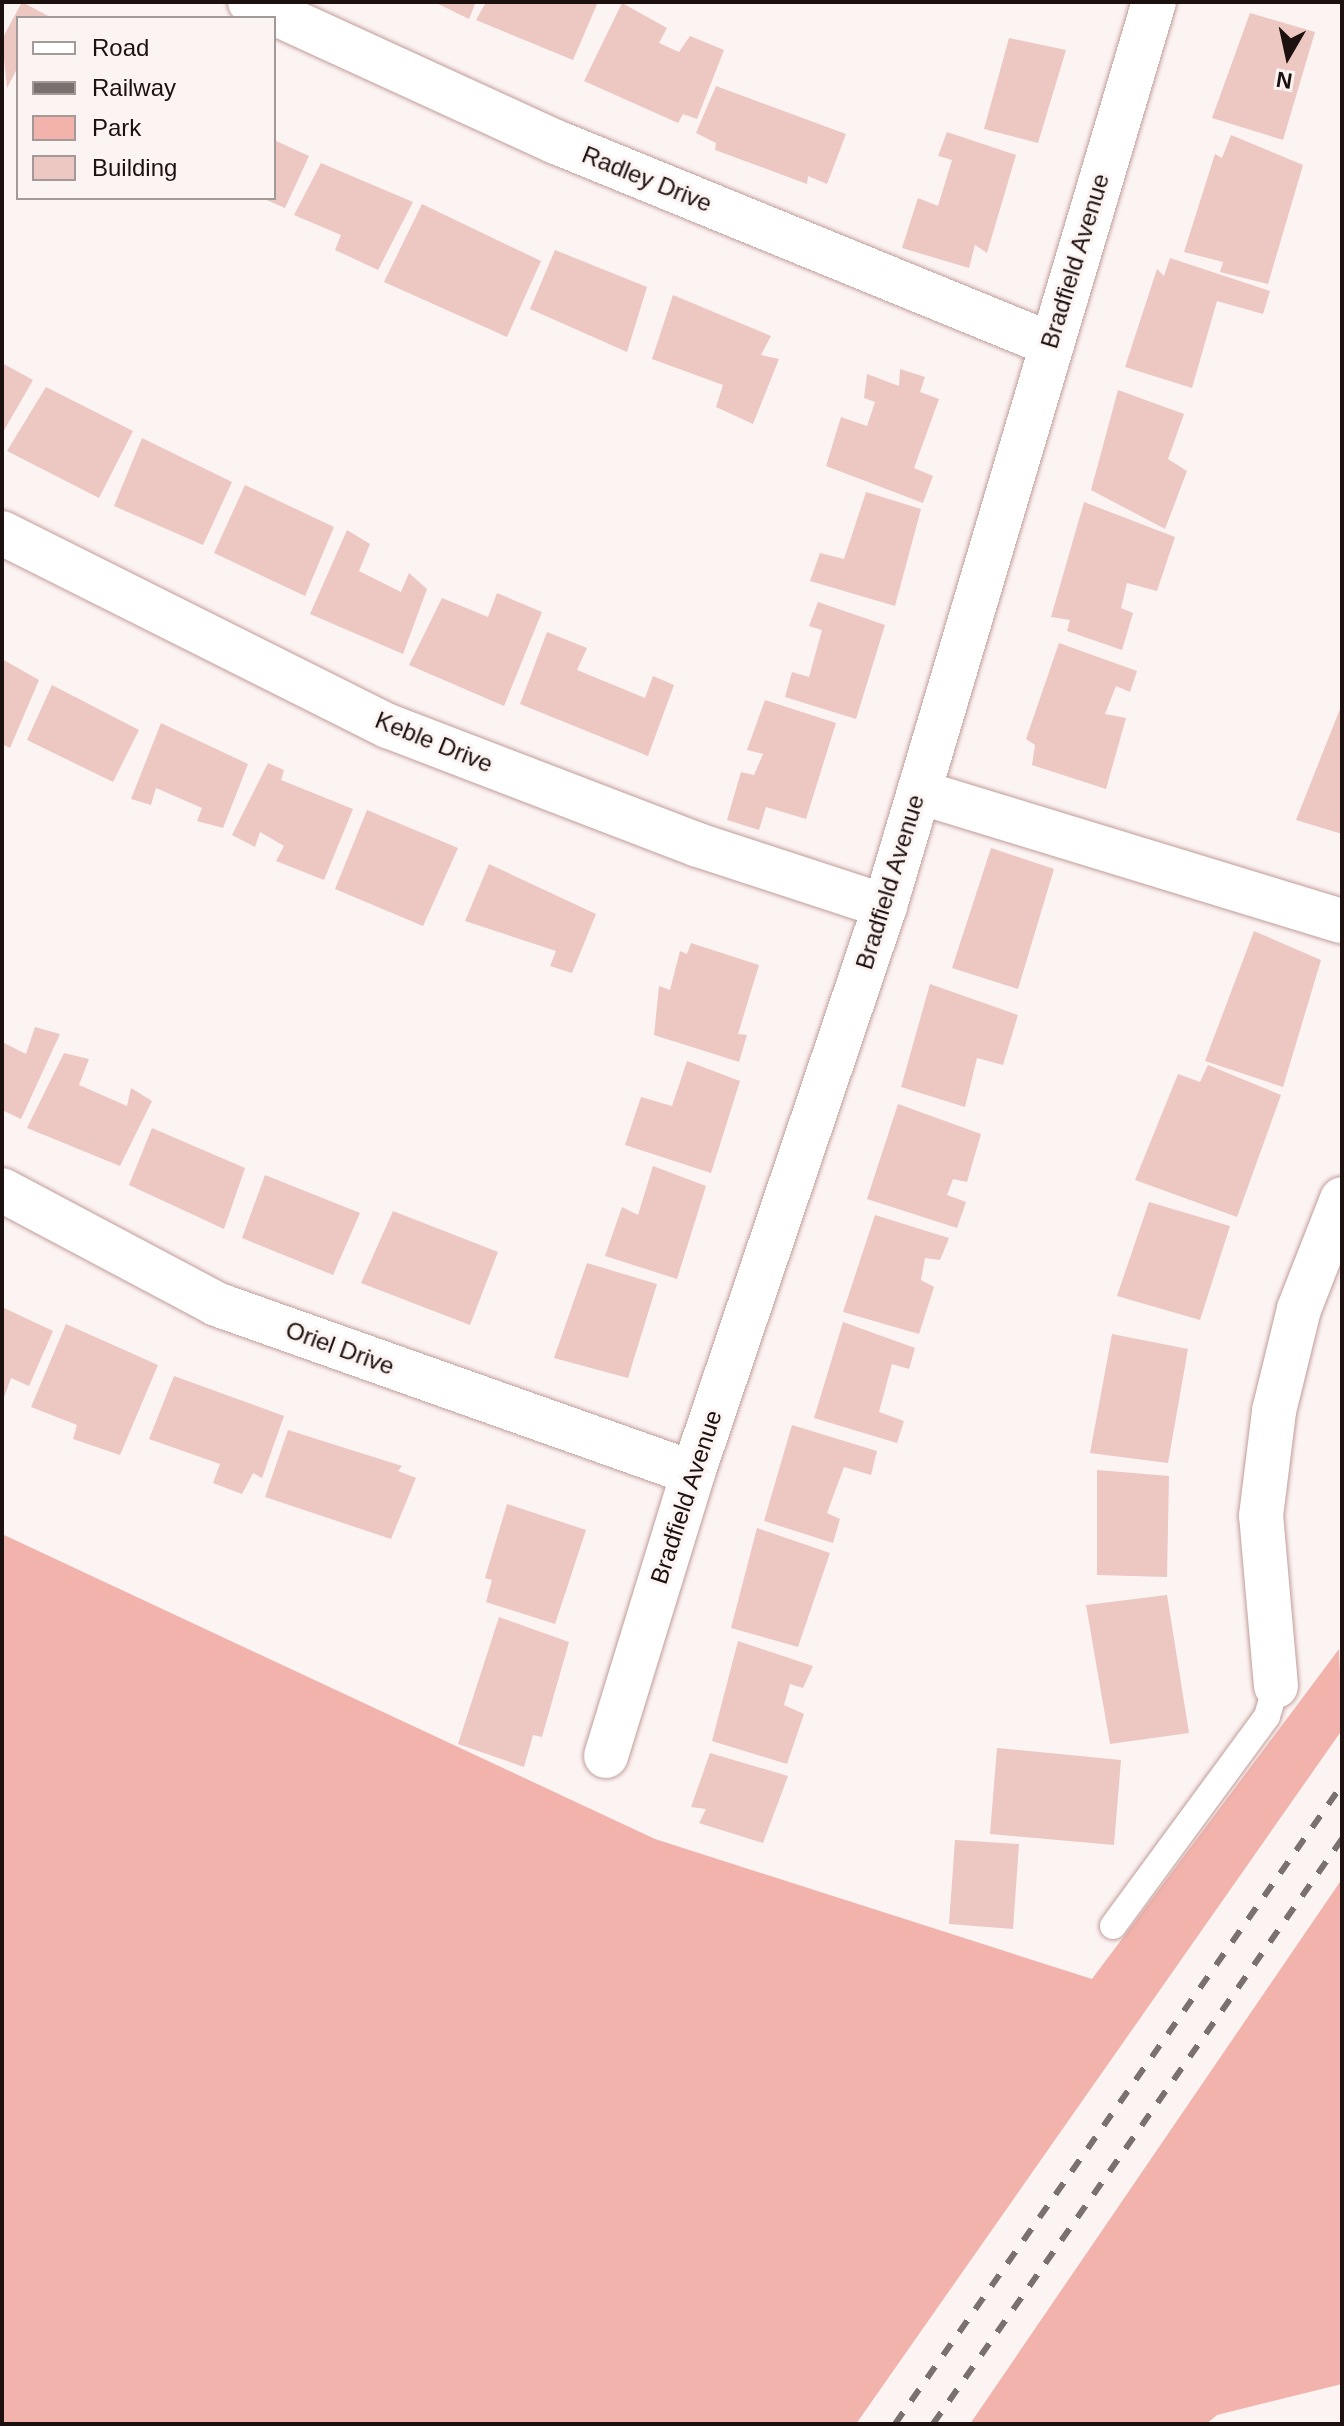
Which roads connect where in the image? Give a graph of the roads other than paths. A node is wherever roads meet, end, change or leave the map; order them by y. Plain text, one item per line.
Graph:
1 (250, 2) edge
2 (1154, 2) edge
3 (1050, 344) junction
4 (2, 533) edge
5 (919, 792) junction
6 (885, 906) junction
7 (1342, 921) edge
8 (2, 1190) edge
9 (1342, 1199) edge
10 (693, 1473) junction
11 (1276, 1686) joint
12 (606, 1756) dead end
13 (1113, 1926) dead end

1 - 3 street, Radley Drive
2 - 3 street, Bradfield Avenue
3 - 5 street, Bradfield Avenue
4 - 6 street, Keble Drive
5 - 6 street, Bradfield Avenue
5 - 7 street
6 - 10 street, Bradfield Avenue
8 - 10 street, Oriel Drive
9 - 11 street
10 - 12 street, Bradfield Avenue
11 - 13 lane

